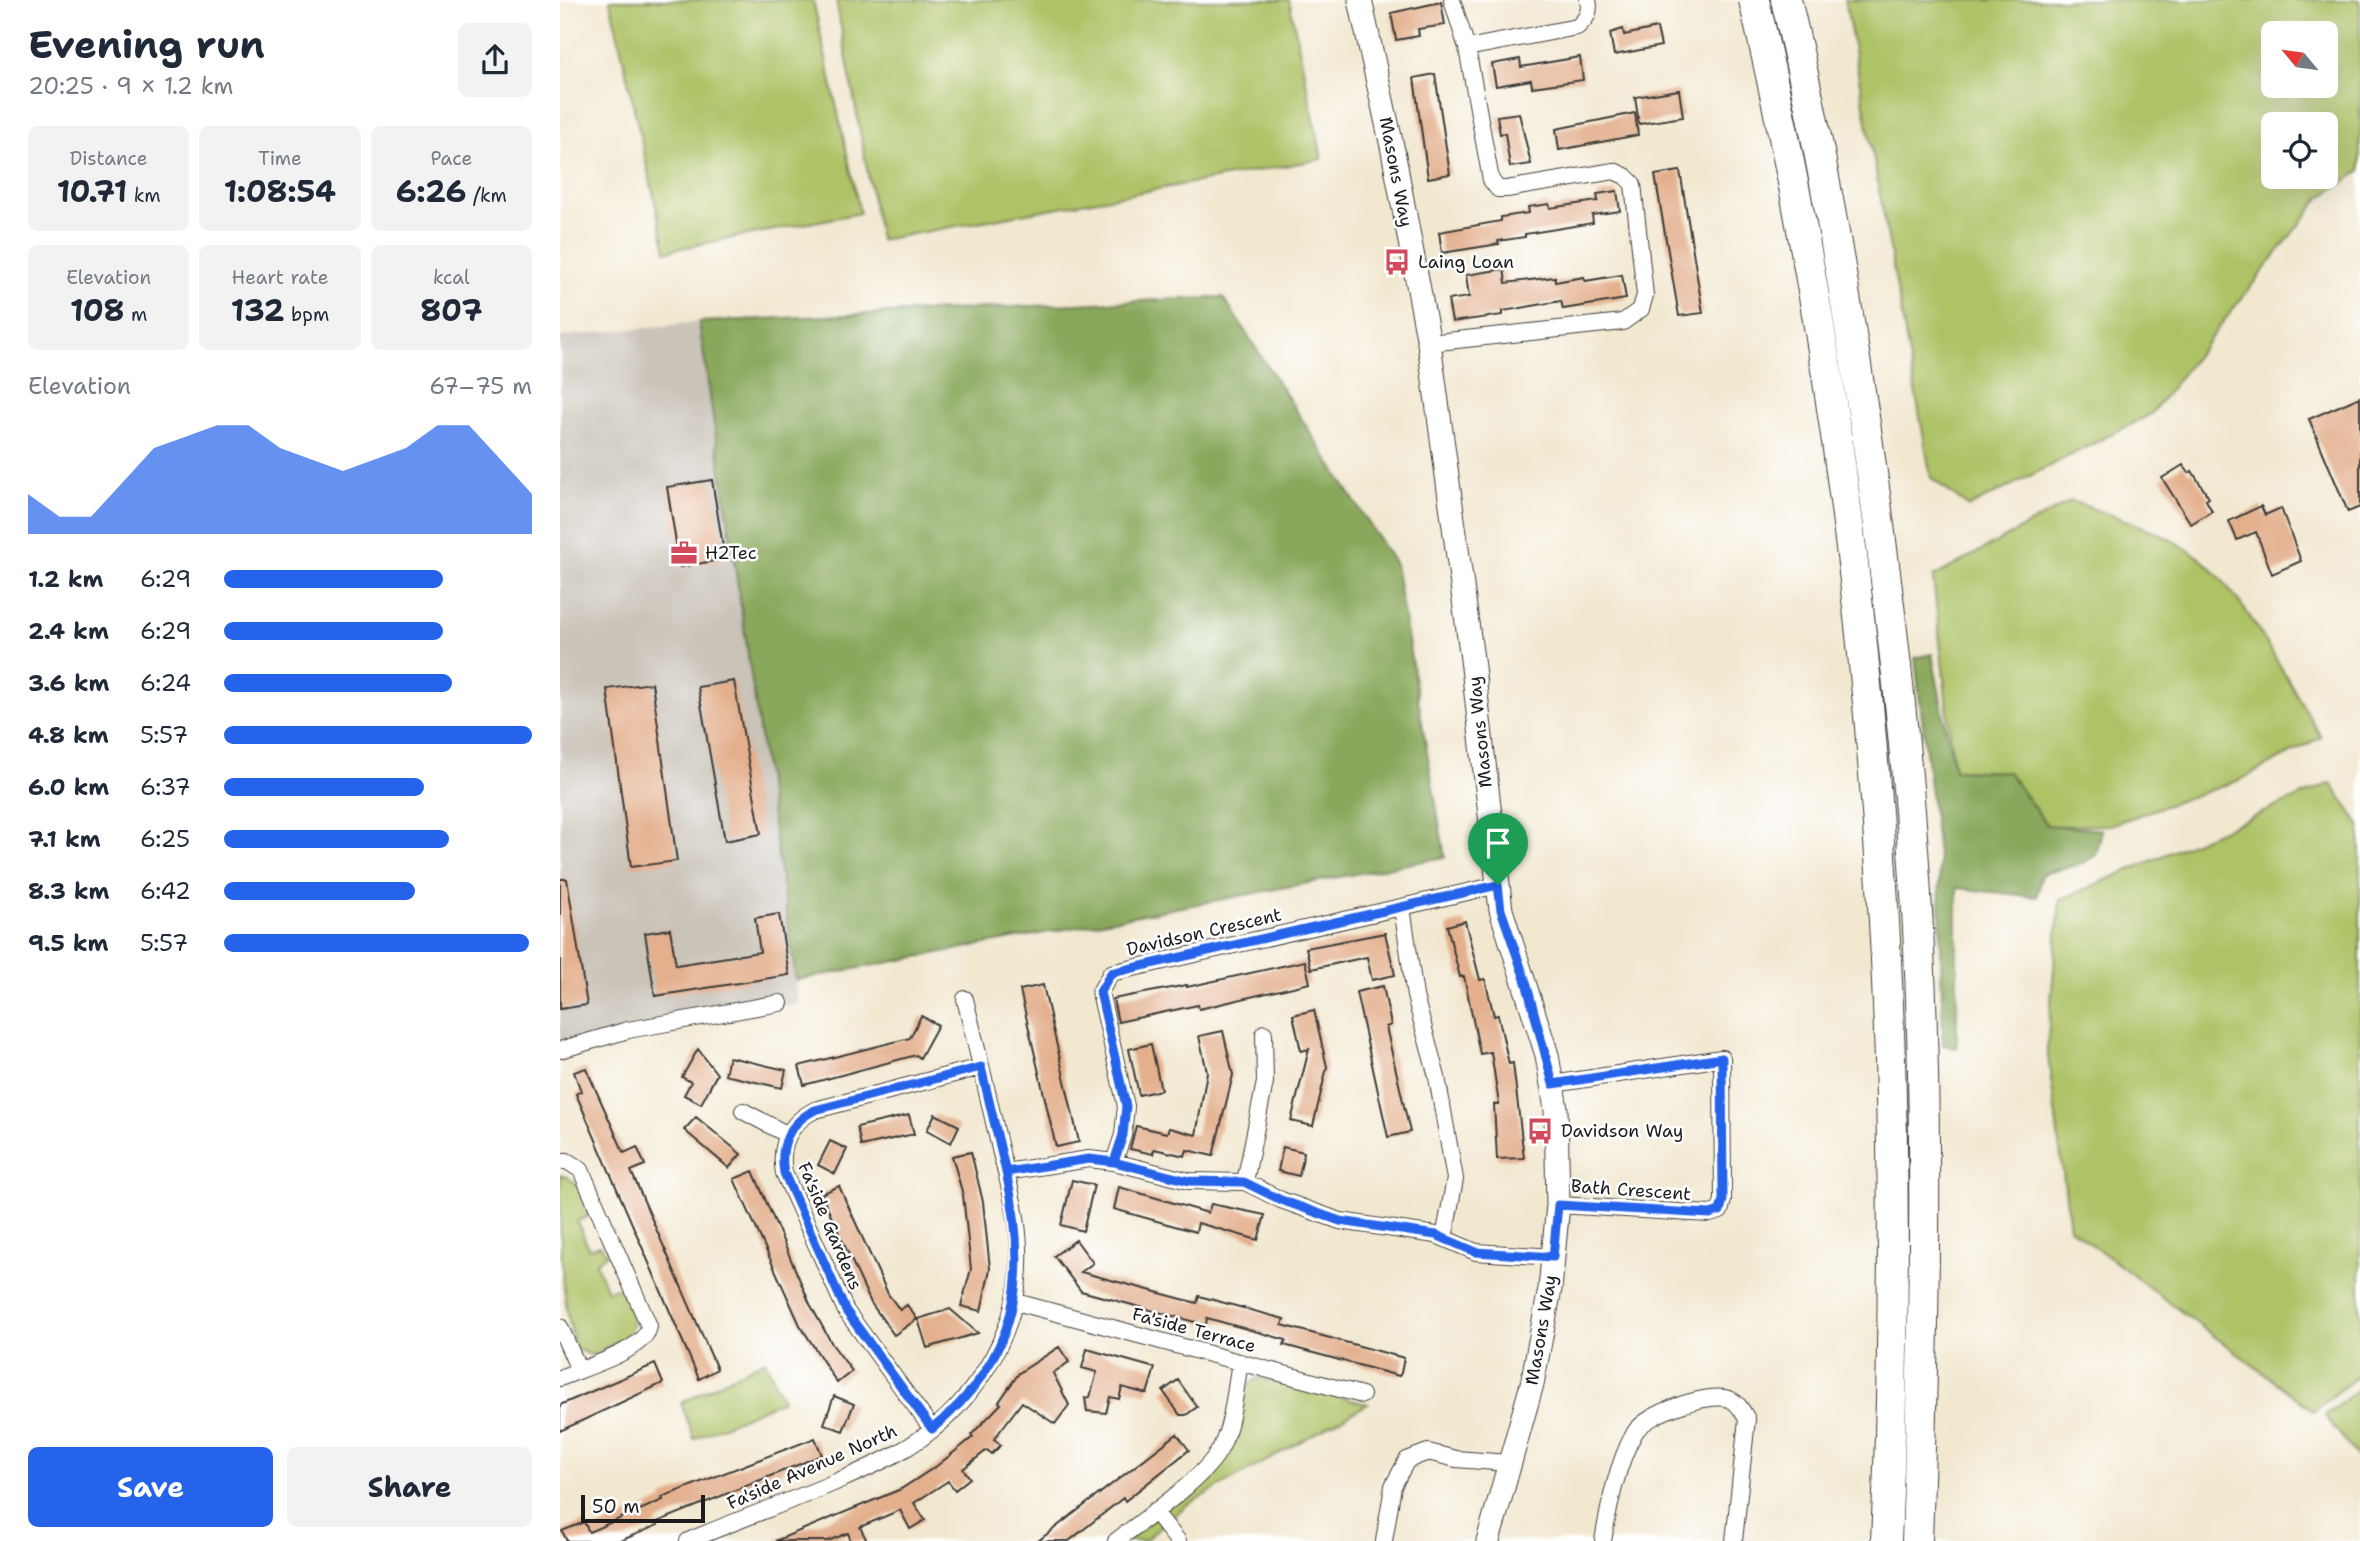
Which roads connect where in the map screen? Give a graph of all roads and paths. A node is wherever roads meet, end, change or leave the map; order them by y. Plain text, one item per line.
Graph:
1 (1360, 0) edge
2 (1452, 0) edge
3 (1588, 0) edge
4 (1754, 0) edge
5 (1786, 0) edge
6 (1467, 48) junction
7 (1429, 344) junction
8 (1498, 885) junction
9 (1402, 907) junction
10 (965, 999) dead end
11 (780, 1003) dead end
12 (1265, 1033) dead end
13 (560, 1051) edge
14 (981, 1067) junction
15 (1553, 1084) junction
16 (743, 1111) dead end
17 (788, 1135) junction
18 (564, 1161) edge
19 (1114, 1162) junction
20 (1006, 1172) junction
21 (1244, 1182) junction
22 (1558, 1205) junction
23 (1444, 1238) junction
24 (1553, 1257) junction
25 (1016, 1302) junction
26 (560, 1327) edge
27 (1240, 1363) junction
28 (579, 1370) junction
29 (560, 1378) edge
30 (1362, 1395) dead end
31 (932, 1429) junction
32 (1509, 1463) junction
33 (1154, 1511) junction
34 (688, 1541) edge
35 (1116, 1541) edge
36 (1178, 1541) edge
37 (1384, 1541) edge
38 (1488, 1541) edge
39 (1603, 1541) edge
40 (1734, 1541) edge
41 (1886, 1541) edge
42 (1917, 1541) edge

1 - 7 street, Masons Way
2 - 6 street
3 - 6 street
4 - 41 highway
5 - 42 highway
6 - 7 street
7 - 8 street, Masons Way
8 - 9 street, Davidson Crescent
8 - 15 street, Masons Way
9 - 19 street, Davidson Crescent
9 - 23 street
10 - 14 street, Fa'side Avenue North
11 - 13 street
12 - 21 street
14 - 17 street
14 - 20 street, Fa'side Avenue North
15 - 22 street, Masons Way
15 - 22 street, Bath Crescent
16 - 17 street
17 - 31 street, Fa'side Gardens
18 - 28 street
19 - 20 street
19 - 21 street
20 - 25 street, Fa'side Avenue North
21 - 23 street
22 - 24 street, Masons Way
23 - 24 street
24 - 32 street, Masons Way
25 - 27 street, Fa'side Terrace
25 - 31 street, Fa'side Avenue North
26 - 28 street
27 - 30 street, Fa'side Terrace
27 - 33 street
28 - 29 street
31 - 34 street, Fa'side Avenue North
32 - 37 street
32 - 38 street, Masons Way
33 - 35 street
33 - 36 street
39 - 40 street

